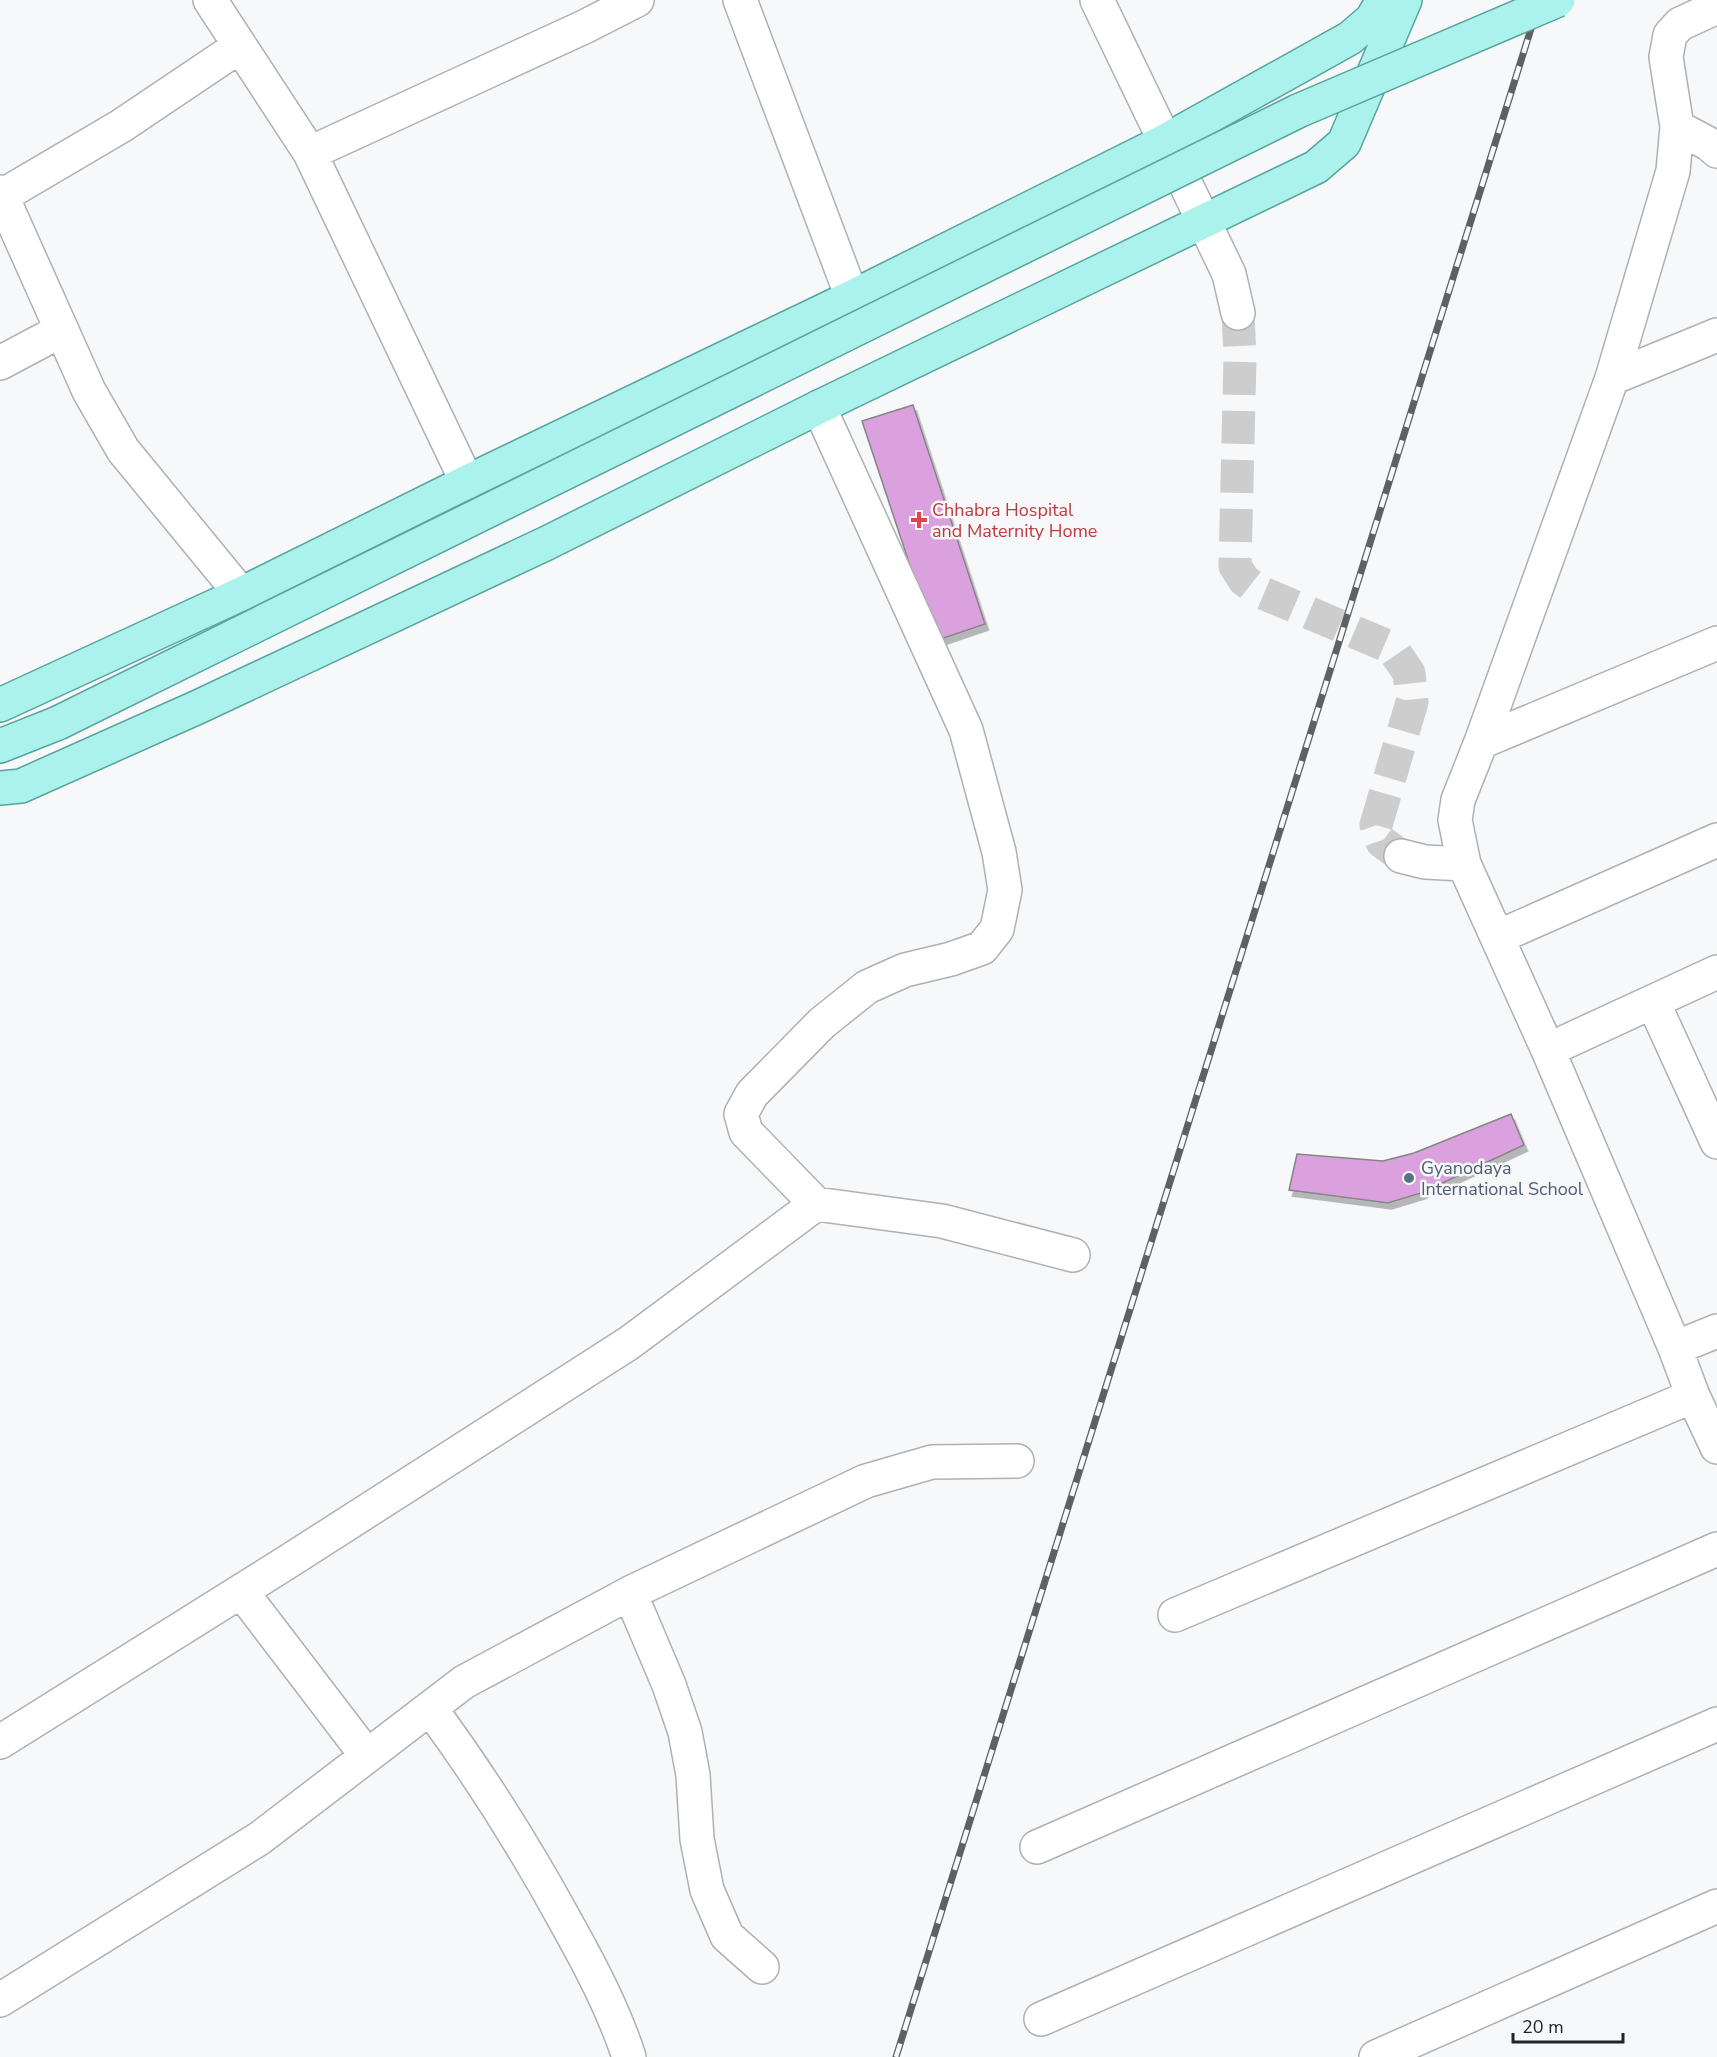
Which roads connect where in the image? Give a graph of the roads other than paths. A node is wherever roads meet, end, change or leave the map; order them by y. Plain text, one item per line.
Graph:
1 (210, 0) edge
2 (637, 0) edge
3 (740, 0) edge
4 (1096, 0) edge
5 (1383, 0) edge
6 (1404, 0) edge
7 (1558, 0) edge
8 (1717, 7) edge
9 (240, 46) junction
10 (1677, 127) junction
11 (1165, 141) junction
12 (1717, 151) edge
13 (310, 153) junction
14 (1, 194) edge
15 (1203, 221) junction
16 (852, 297) junction
17 (1239, 313) tunnel mouth
18 (62, 330) junction
19 (1717, 335) edge
20 (0, 363) edge
21 (1612, 378) junction
22 (819, 407) junction
23 (467, 482) junction
24 (241, 594) junction
25 (1717, 643) edge
26 (0, 705) edge
27 (1481, 742) junction
28 (0, 746) edge
29 (0, 788) edge
30 (1717, 840) edge
31 (1401, 856) tunnel mouth
32 (1464, 864) junction
33 (1498, 937) junction
34 (1717, 972) edge
35 (1653, 1002) junction
36 (1548, 1050) junction
37 (1717, 1142) edge
38 (816, 1204) junction
39 (1073, 1255) dead end
40 (1717, 1331) edge
41 (1675, 1348) junction
42 (1694, 1396) junction
43 (1717, 1446) edge
44 (1017, 1461) dead end
45 (1717, 1549) edge
46 (242, 1591) junction
47 (630, 1593) junction
48 (1175, 1615) dead end
49 (430, 1708) junction
50 (1717, 1724) edge
51 (0, 1743) edge
52 (367, 1756) junction
53 (1037, 1847) dead end
54 (1717, 1906) edge
55 (762, 1967) dead end
56 (0, 2000) edge
57 (1041, 2019) dead end
58 (629, 2057) edge
59 (1376, 2057) edge

1 - 9 street
2 - 13 street
3 - 16 street
4 - 11 street
5 - 11 main road
6 - 15 main road
7 - 28 main road, bridge
8 - 10 street
9 - 13 street
9 - 14 street
10 - 12 street
10 - 21 street
11 - 15 street
11 - 16 main road
13 - 23 street
14 - 18 street
15 - 17 street
15 - 22 main road
16 - 23 main road
18 - 20 street
18 - 24 street
19 - 21 street
21 - 27 street
22 - 29 main road
22 - 38 street
23 - 24 main road
24 - 26 main road
25 - 27 street
27 - 32 street
30 - 33 street
31 - 32 street
32 - 33 street
33 - 36 street
34 - 35 street
35 - 36 street
35 - 37 street
36 - 41 street
38 - 39 street
38 - 46 street
40 - 41 street
41 - 42 street
42 - 43 street
42 - 48 street
44 - 47 street
45 - 53 street
46 - 51 street
46 - 52 street
47 - 49 street
47 - 55 street
49 - 52 street
49 - 58 street
50 - 57 street
52 - 56 street
54 - 59 street

